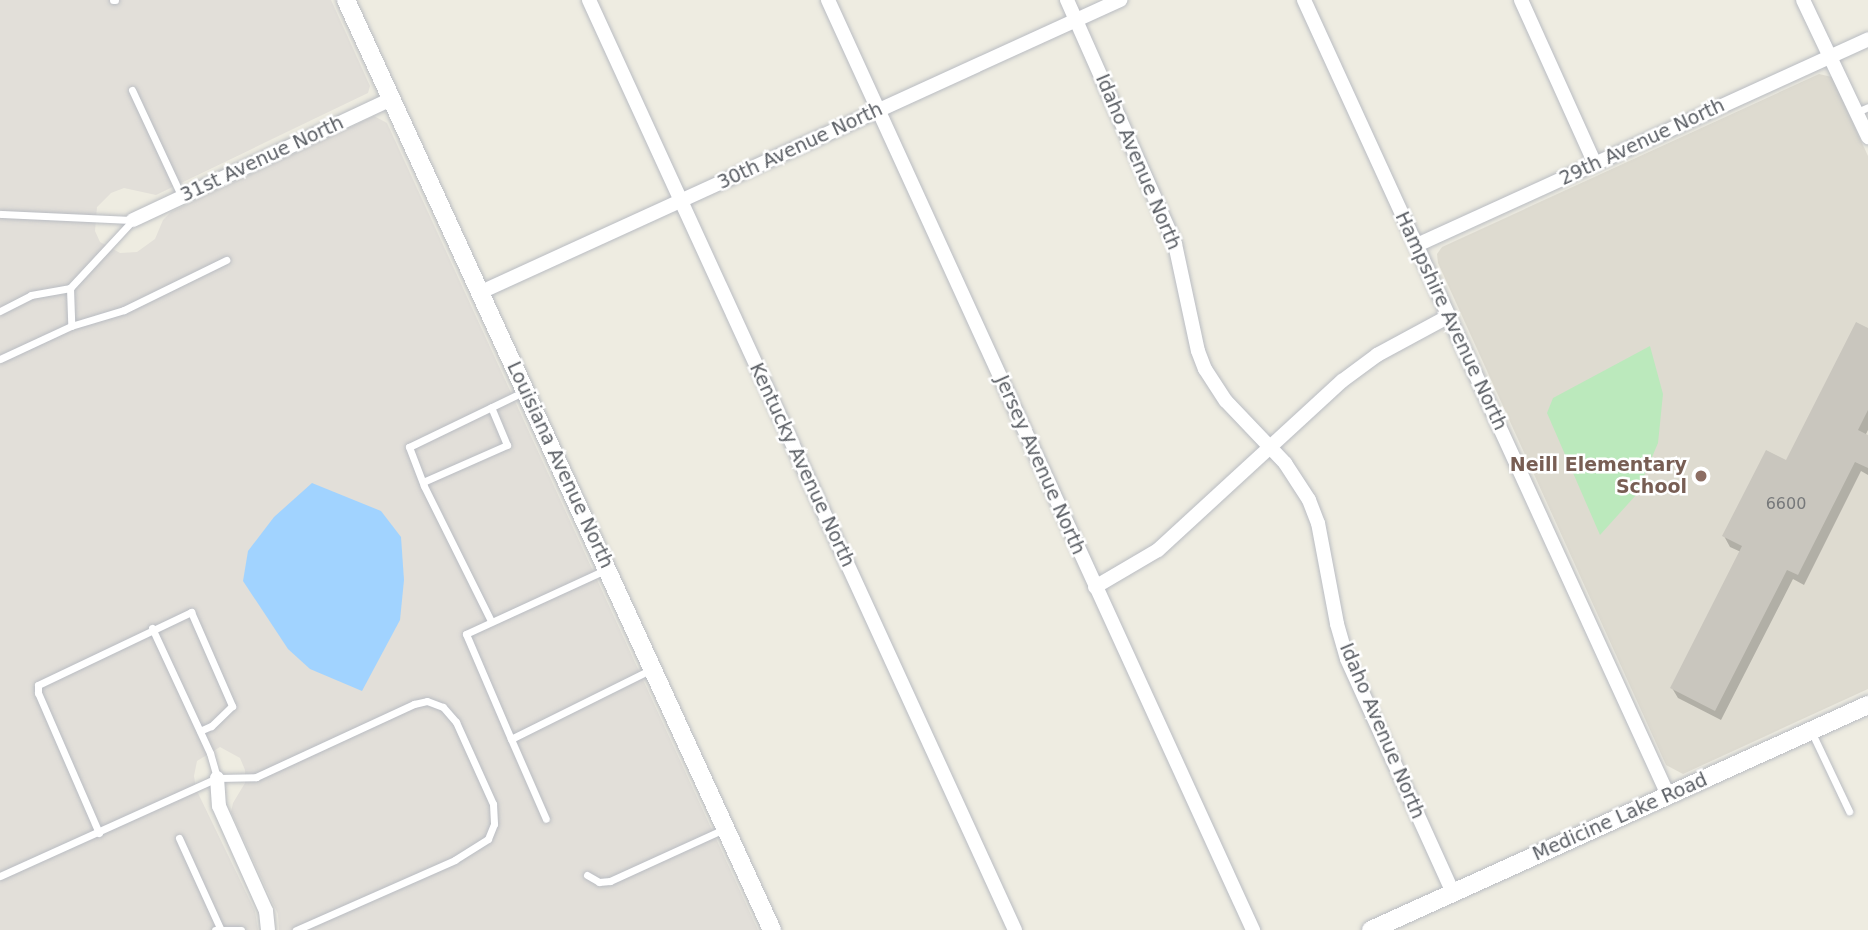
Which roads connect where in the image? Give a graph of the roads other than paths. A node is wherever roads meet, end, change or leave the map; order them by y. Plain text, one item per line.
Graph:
1 (346, 0) edge
2 (589, 0) edge
3 (828, 0) edge
4 (1067, 0) edge
5 (1120, 0) edge
6 (1304, 0) edge
7 (1521, 0) edge
8 (1803, 0) edge
9 (1076, 20) junction
10 (1868, 39) edge
11 (1831, 56) junction
12 (132, 90) dead end
13 (391, 99) junction
14 (1862, 109) edge
15 (878, 110) junction
16 (1868, 137) edge
17 (1595, 164) junction
18 (181, 197) junction
19 (681, 201) junction
20 (0, 214) edge
21 (133, 220) junction
22 (1417, 245) junction
23 (226, 260) dead end
24 (70, 288) junction
25 (481, 292) junction
26 (0, 311) edge
27 (1449, 316) junction
28 (71, 326) junction
29 (0, 359) edge
30 (526, 391) junction
31 (491, 407) junction
32 (1268, 446) junction
33 (423, 482) junction
34 (607, 569) junction
35 (1095, 587) junction
36 (491, 621) junction
37 (152, 628) junction
38 (653, 669) junction
39 (1868, 705) edge
40 (200, 731) junction
41 (1811, 731) junction
42 (511, 739) junction
43 (217, 778) junction
44 (1668, 795) junction
45 (1849, 811) dead end
46 (546, 819) dead end
47 (726, 828) junction
48 (99, 833) junction
49 (179, 838) dead end
50 (587, 875) dead end
51 (0, 876) edge
52 (1453, 893) junction
53 (218, 929) edge
54 (241, 930) edge
55 (268, 930) edge
56 (296, 930) edge
57 (772, 930) edge
58 (1015, 930) edge
59 (1253, 930) edge
60 (1371, 930) edge

1 - 13 street, Louisiana Avenue North
2 - 19 street, Kentucky Avenue North
3 - 15 street, Jersey Avenue North
4 - 9 street, Idaho Avenue North
5 - 9 street, 30th Avenue North
6 - 22 street, Hampshire Avenue North
7 - 17 street
8 - 11 street
9 - 15 street, 30th Avenue North
9 - 32 street, Idaho Avenue North
10 - 11 street, 29th Avenue North
11 - 14 street
11 - 17 street, 29th Avenue North
12 - 18 lane
13 - 18 street, 31st Avenue North
13 - 25 street, Louisiana Avenue North
14 - 16 street
15 - 19 street, 30th Avenue North
15 - 35 street, Jersey Avenue North
17 - 22 street, 29th Avenue North
18 - 21 street, 31st Avenue North
19 - 25 street, 30th Avenue North
19 - 58 street, Kentucky Avenue North
20 - 21 lane
21 - 24 lane
22 - 27 street, Hampshire Avenue North
23 - 28 lane
24 - 26 lane
24 - 28 lane
25 - 30 street, Louisiana Avenue North
27 - 32 street
27 - 44 street, Hampshire Avenue North
28 - 29 lane
30 - 31 lane
30 - 34 street, Louisiana Avenue North
31 - 33 lane
31 - 33 lane
32 - 35 street
32 - 52 street, Idaho Avenue North
33 - 36 lane
34 - 36 lane
34 - 38 street, Louisiana Avenue North
35 - 59 street, Jersey Avenue North
36 - 42 lane
37 - 40 lane
37 - 40 lane
37 - 48 lane
38 - 42 lane
38 - 47 street, Louisiana Avenue North
39 - 41 street, Medicine Lake Road
40 - 43 lane
41 - 44 street, Medicine Lake Road
41 - 45 lane
42 - 46 lane
43 - 48 lane
43 - 55 street
43 - 56 lane
44 - 52 street, Medicine Lake Road
47 - 50 lane
47 - 57 street, Louisiana Avenue North
48 - 51 lane
49 - 53 lane
52 - 60 street, Medicine Lake Road
53 - 54 lane

